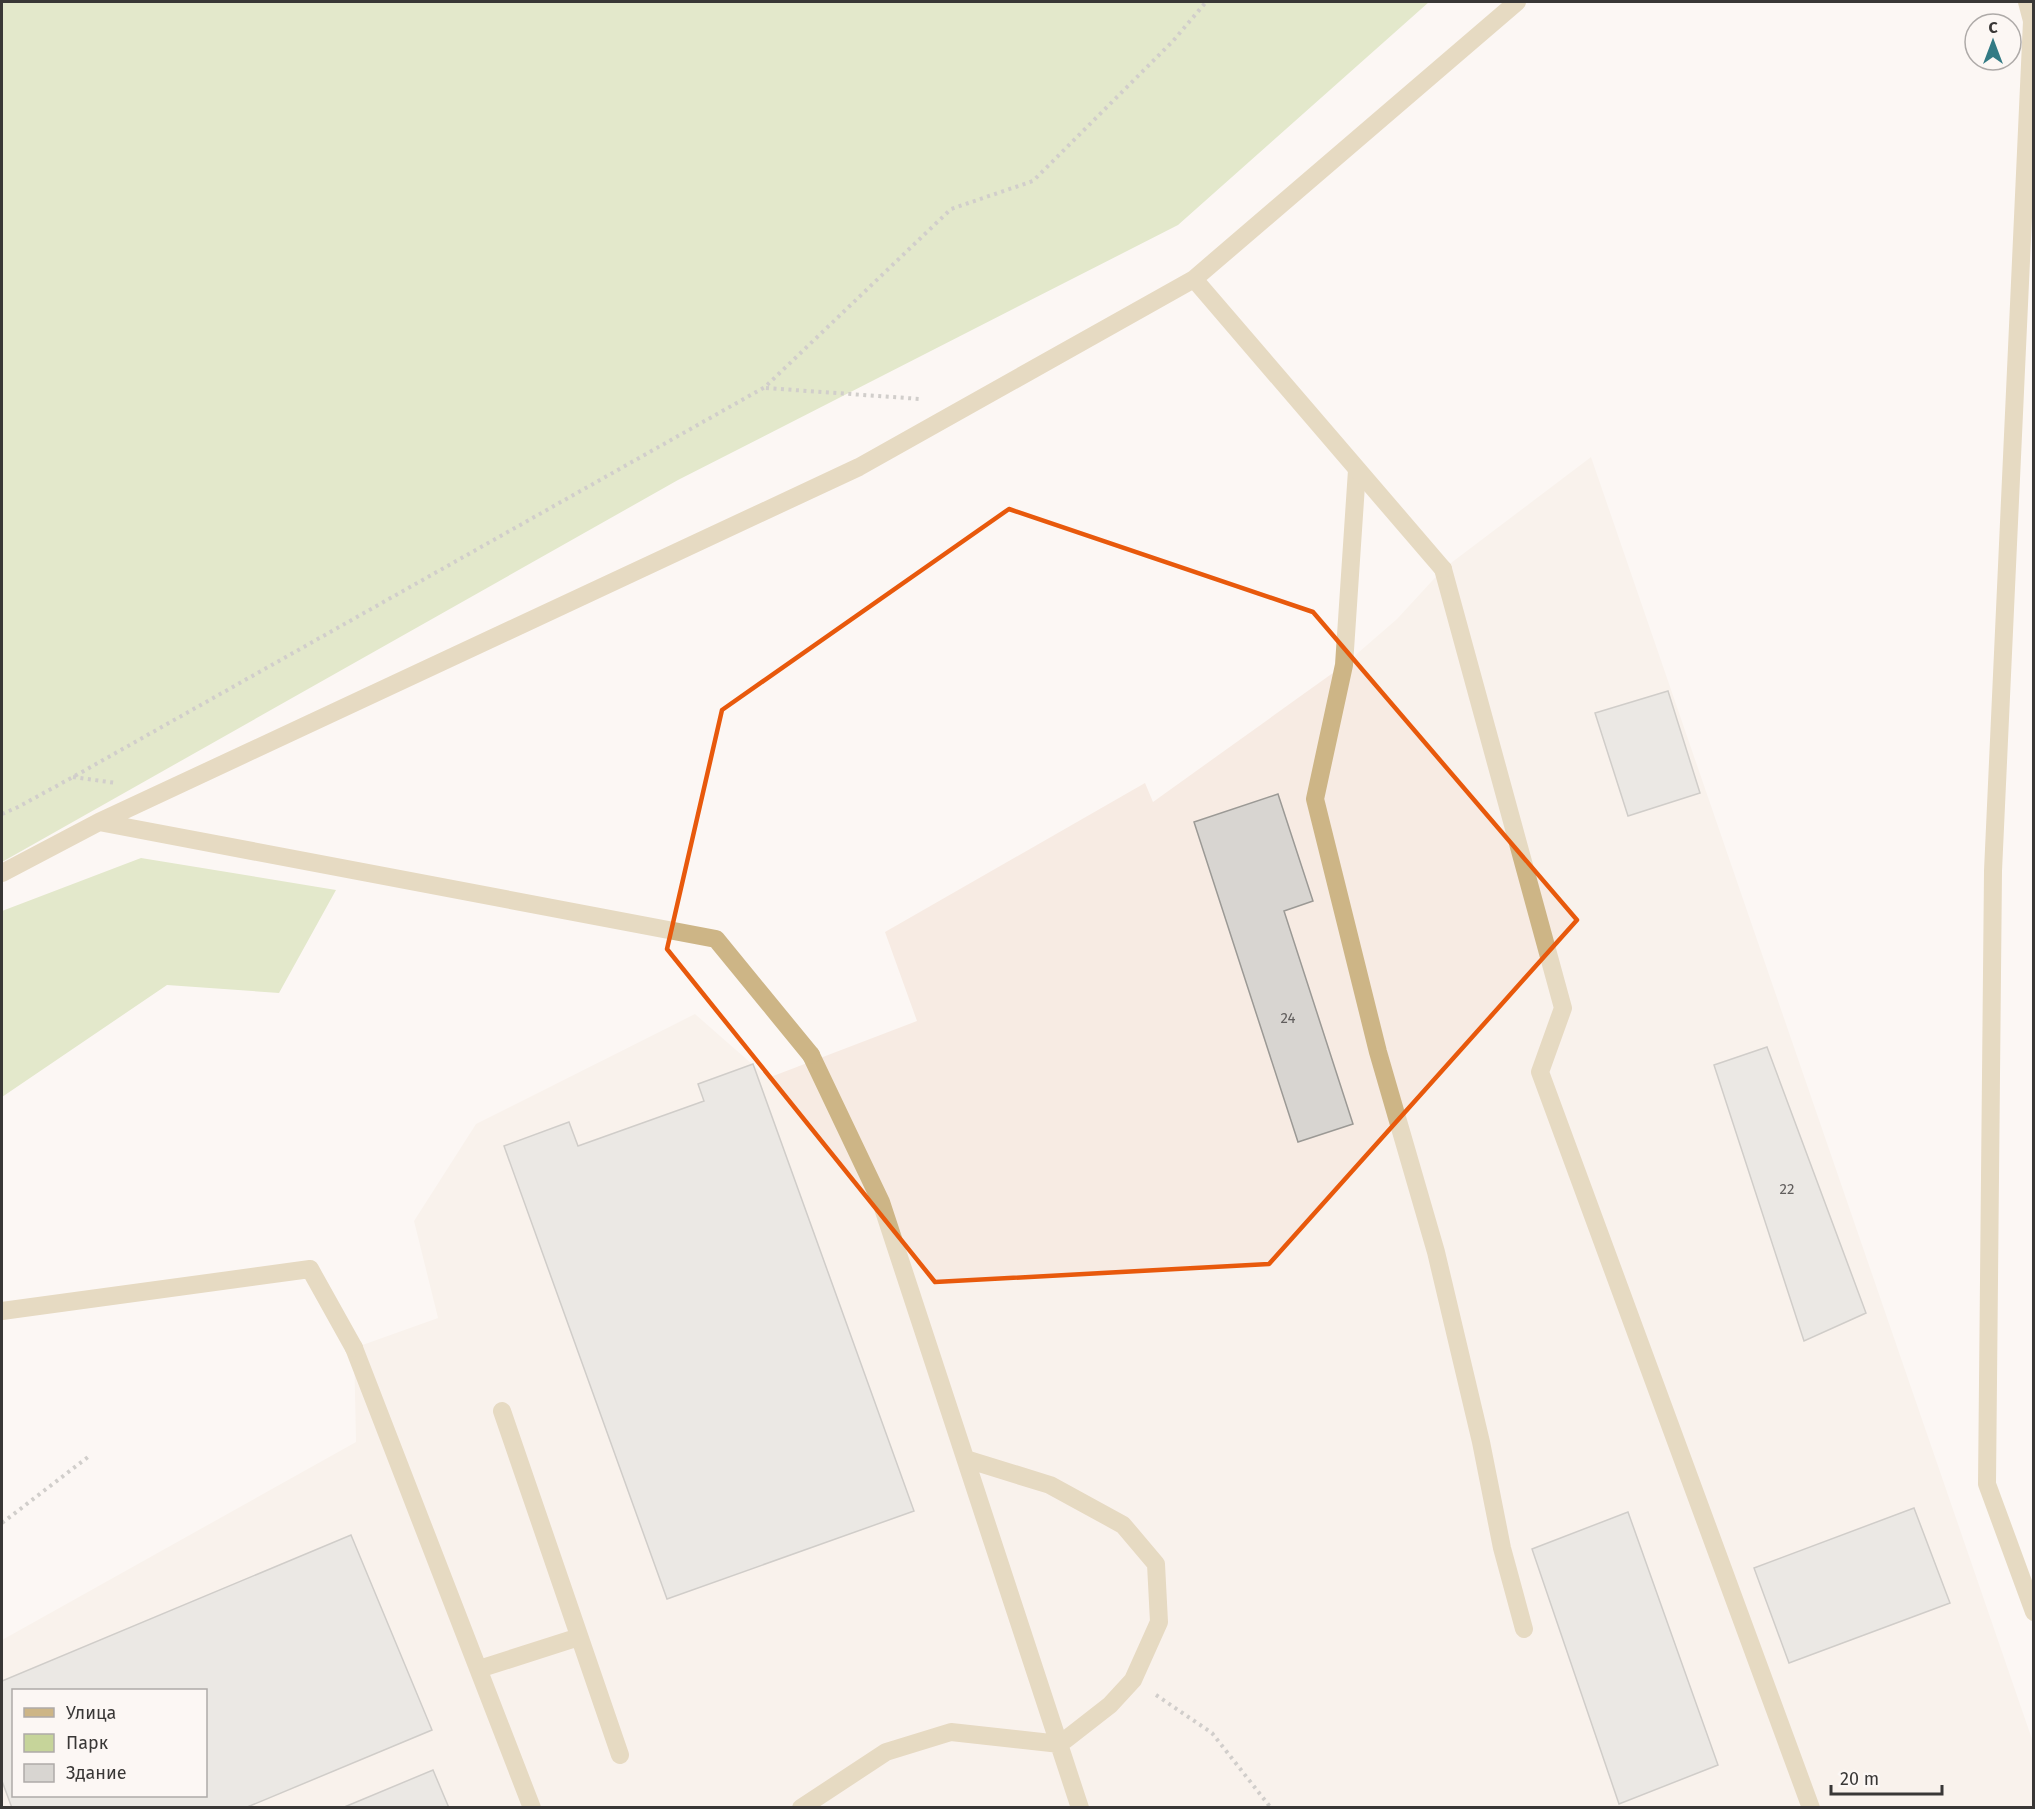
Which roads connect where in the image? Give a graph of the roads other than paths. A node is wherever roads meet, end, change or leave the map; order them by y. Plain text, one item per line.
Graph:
1 (1517, 2) edge
2 (2027, 2) edge
3 (1194, 279) junction
4 (1357, 470) junction
5 (99, 822) junction
6 (2, 873) edge
7 (2, 1311) edge
8 (502, 1411) dead end
9 (966, 1459) junction
10 (2034, 1612) edge
11 (1524, 1629) dead end
12 (579, 1637) junction
13 (479, 1669) junction
14 (1060, 1744) junction
15 (620, 1755) dead end
16 (532, 1808) edge
17 (801, 1808) edge
18 (1080, 1808) edge
19 (1811, 1808) edge

1 - 3 street
2 - 10 street
3 - 4 street
3 - 5 street
4 - 11 street
4 - 19 street
5 - 6 street
5 - 9 street
7 - 13 street
8 - 12 street
9 - 14 street
9 - 14 street
12 - 13 street
12 - 15 street
13 - 16 street
14 - 17 street
14 - 18 street

